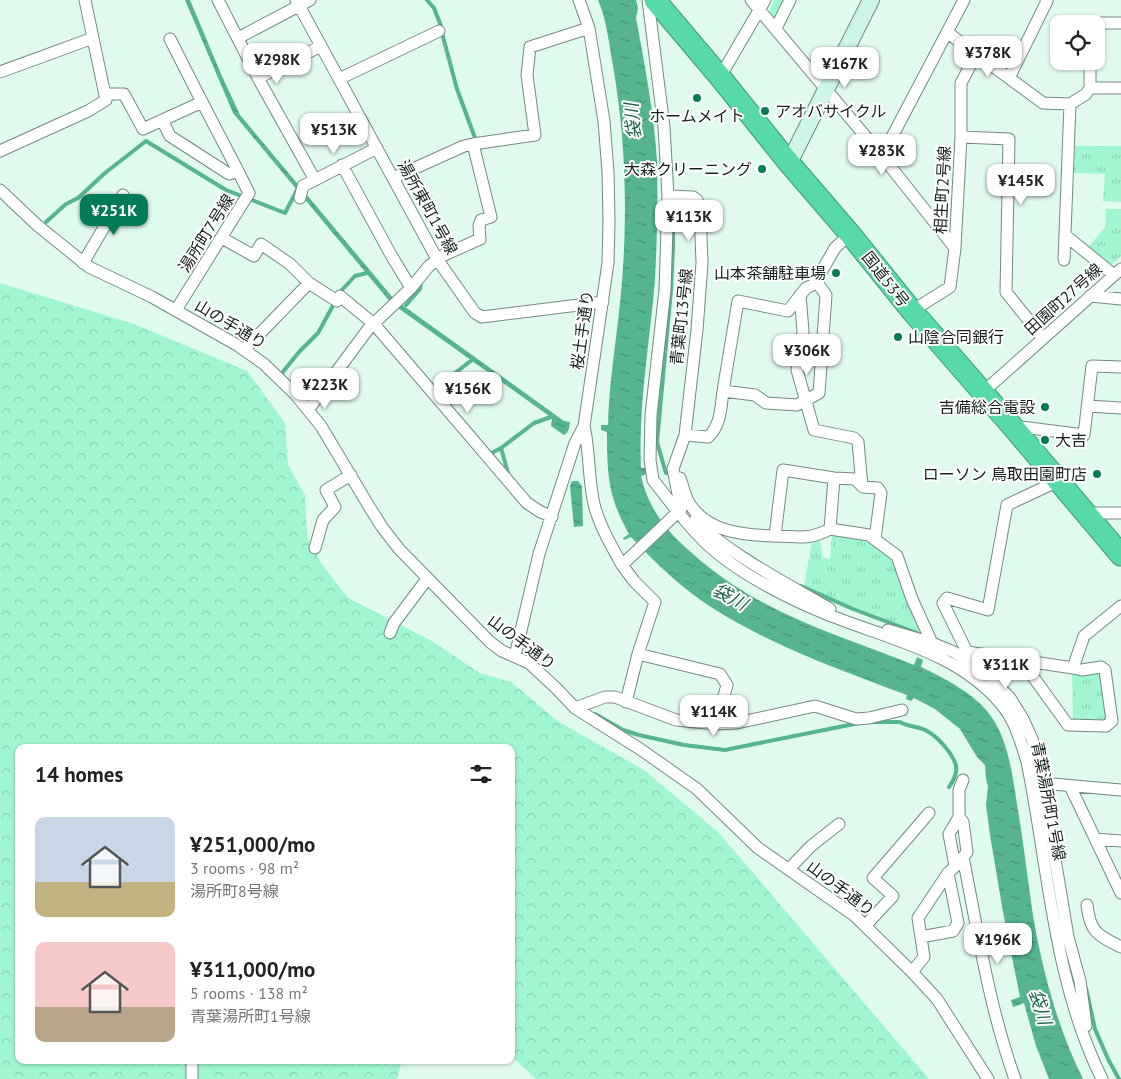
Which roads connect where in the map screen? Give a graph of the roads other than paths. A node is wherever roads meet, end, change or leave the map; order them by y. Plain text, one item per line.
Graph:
1 (85, 0) edge
2 (218, 0) edge
3 (310, 0) edge
4 (579, 0) edge
5 (648, 0) edge
6 (655, 0) edge
7 (751, 0) edge
8 (790, 0) edge
9 (871, 0) edge
10 (964, 0) edge
11 (1046, 0) edge
12 (298, 3) edge
13 (763, 5) edge
14 (1105, 22) edge
15 (1121, 23) edge
16 (589, 28) junction
17 (776, 28) junction
18 (439, 30) dead end
19 (948, 33) junction
20 (93, 38) junction
21 (238, 38) junction
22 (170, 39) dead end
23 (321, 46) junction
24 (977, 53) junction
25 (1090, 70) edge
26 (0, 72) edge
27 (720, 77) junction
28 (258, 78) junction
29 (1009, 78) junction
30 (340, 79) junction
31 (1090, 88) junction
32 (1121, 88) edge
33 (826, 91) junction
34 (105, 94) junction
35 (202, 102) junction
36 (1070, 104) junction
37 (162, 120) junction
38 (961, 138) junction
39 (472, 144) junction
40 (377, 148) junction
41 (0, 151) edge
42 (882, 156) junction
43 (789, 163) junction
44 (342, 166) junction
45 (238, 171) junction
46 (393, 178) junction
47 (315, 180) junction
48 (0, 190) edge
49 (302, 192) dead end
50 (123, 195) dead end
51 (668, 196) junction
52 (850, 234) junction
53 (1065, 235) junction
54 (222, 238) junction
55 (955, 248) junction
56 (437, 259) junction
57 (1064, 260) dead end
58 (83, 262) junction
59 (1118, 272) edge
60 (816, 280) junction
61 (309, 283) junction
62 (411, 288) junction
63 (800, 295) junction
64 (1090, 296) junction
65 (1121, 299) edge
66 (602, 302) junction
67 (176, 310) junction
68 (912, 311) junction
69 (374, 324) junction
70 (1043, 338) junction
71 (244, 350) junction
72 (1121, 367) edge
73 (723, 391) junction
74 (982, 393) junction
75 (805, 400) junction
76 (1088, 406) junction
77 (1121, 408) edge
78 (307, 409) junction
79 (584, 426) junction
80 (1012, 426) junction
81 (685, 435) junction
82 (675, 464) junction
83 (351, 475) junction
84 (834, 478) junction
85 (1058, 482) junction
86 (862, 486) junction
87 (692, 507) junction
88 (1086, 513) junction
89 (1121, 513) edge
90 (676, 514) junction
91 (552, 517) junction
92 (830, 529) junction
93 (775, 536) junction
94 (875, 539) junction
95 (315, 548) dead end
96 (1121, 556) edge
97 (622, 565) junction
98 (427, 579) junction
99 (1121, 606) edge
100 (840, 619) junction
101 (861, 627) junction
102 (390, 633) dead end
103 (932, 643) junction
104 (638, 654) junction
105 (515, 656) junction
106 (1021, 660) junction
107 (1073, 668) junction
108 (626, 702) junction
109 (575, 708) junction
110 (902, 710) dead end
111 (716, 724) junction
112 (963, 780) dead end
113 (1040, 783) junction
114 (1070, 786) junction
115 (1121, 790) edge
116 (929, 813) dead end
117 (959, 818) junction
118 (839, 824) dead end
119 (1095, 839) junction
120 (1121, 841) edge
121 (963, 857) junction
122 (789, 869) junction
123 (952, 869) junction
124 (1121, 891) edge
125 (1087, 905) dead end
126 (865, 926) junction
127 (921, 937) junction
128 (1121, 947) edge
129 (912, 972) junction
130 (1083, 1037) junction
131 (192, 1064) edge
132 (1102, 1078) edge
133 (192, 1079) edge
134 (988, 1079) edge
135 (1015, 1079) edge

1 - 20 street
2 - 21 street
3 - 12 street
4 - 16 street, 桜土手通り
5 - 51 street
6 - 27 highway, 国道53号
7 - 13 street
8 - 17 street
9 - 33 street
10 - 19 street
11 - 29 street
12 - 21 street
12 - 23 street, 湯所東町1号線
13 - 17 street
13 - 27 street
14 - 15 street
16 - 39 street
16 - 66 street, 桜土手通り
17 - 33 street
18 - 30 street
19 - 24 street
19 - 42 street
20 - 26 street
20 - 34 street
21 - 28 street
22 - 35 street
23 - 28 street
23 - 30 street, 湯所東町1号線
24 - 29 street
24 - 38 street, 相生町2号線
25 - 31 street
27 - 43 highway, 国道53号
28 - 47 street
29 - 36 street
30 - 40 street, 湯所東町1号線
31 - 32 street
31 - 36 street
33 - 42 street
33 - 43 street
34 - 37 street
34 - 41 street
35 - 37 street
35 - 45 street
36 - 53 street
37 - 45 street
38 - 55 street, 相生町2号線
38 - 70 street
39 - 46 street
39 - 56 street
40 - 44 street
40 - 46 street, 湯所東町1号線
42 - 55 street
43 - 52 highway, 国道53号
44 - 47 street
44 - 62 street
45 - 54 street, 湯所町7号線
46 - 56 street, 湯所東町1号線
47 - 49 street
48 - 58 street, 山の手通り
50 - 58 street
51 - 81 street, 青葉町13号線
51 - 90 street, 青葉湯所町1号線
52 - 60 street
52 - 68 highway, 国道53号
53 - 57 street
53 - 59 street
54 - 61 street
54 - 67 street, 湯所町7号線
55 - 68 street, 相生町2号線
56 - 62 street
56 - 66 street, 湯所東町1号線
58 - 67 street, 山の手通り
59 - 64 street, 田園町27号線
60 - 63 street
60 - 75 street
61 - 69 street
61 - 71 street
62 - 69 street
63 - 73 street
63 - 75 street
64 - 65 street
64 - 70 street, 田園町27号線
66 - 79 street, 桜土手通り
67 - 71 street, 山の手通り
68 - 74 highway, 国道53号
69 - 78 street
69 - 91 street
70 - 74 street, 田園町27号線
71 - 78 street, 山の手通り
72 - 76 street
73 - 75 street
73 - 81 street
74 - 80 highway, 国道53号
75 - 86 street
76 - 77 street
76 - 80 street
78 - 83 street, 山の手通り
79 - 91 street, 桜土手通り
79 - 97 street
80 - 85 highway, 国道53号
81 - 82 street, 青葉町13号線
82 - 87 street
82 - 90 street, 青葉町13号線
83 - 95 street
83 - 98 street, 山の手通り
84 - 86 street
84 - 92 street
84 - 93 street
85 - 88 highway, 国道53号
85 - 106 street
86 - 94 street
87 - 93 street
87 - 100 street
88 - 89 street
88 - 96 highway, 国道53号
90 - 97 street
90 - 100 street, 青葉湯所町1号線
91 - 105 street, 桜土手通り
92 - 93 street
92 - 94 street
94 - 103 street
97 - 104 street
98 - 102 street
98 - 105 street, 山の手通り
99 - 107 street
100 - 101 street, 青葉湯所町1号線
101 - 103 street
101 - 130 street, 青葉湯所町1号線
103 - 113 street
104 - 108 street
104 - 111 street
105 - 109 street, 山の手通り
106 - 107 street
106 - 107 street
108 - 109 street
108 - 111 street
109 - 122 street, 山の手通り
110 - 111 street
112 - 117 street
113 - 114 street
113 - 130 street
114 - 115 street
114 - 119 street
116 - 126 street
117 - 121 street
117 - 123 street
118 - 122 street
119 - 120 street
119 - 124 street
121 - 123 street
121 - 135 street
122 - 126 street, 山の手通り
123 - 127 street
123 - 127 street
125 - 128 street
126 - 129 street, 山の手通り
127 - 129 street
129 - 134 street, 山の手通り
130 - 132 street, 青葉湯所町1号線
131 - 133 street

